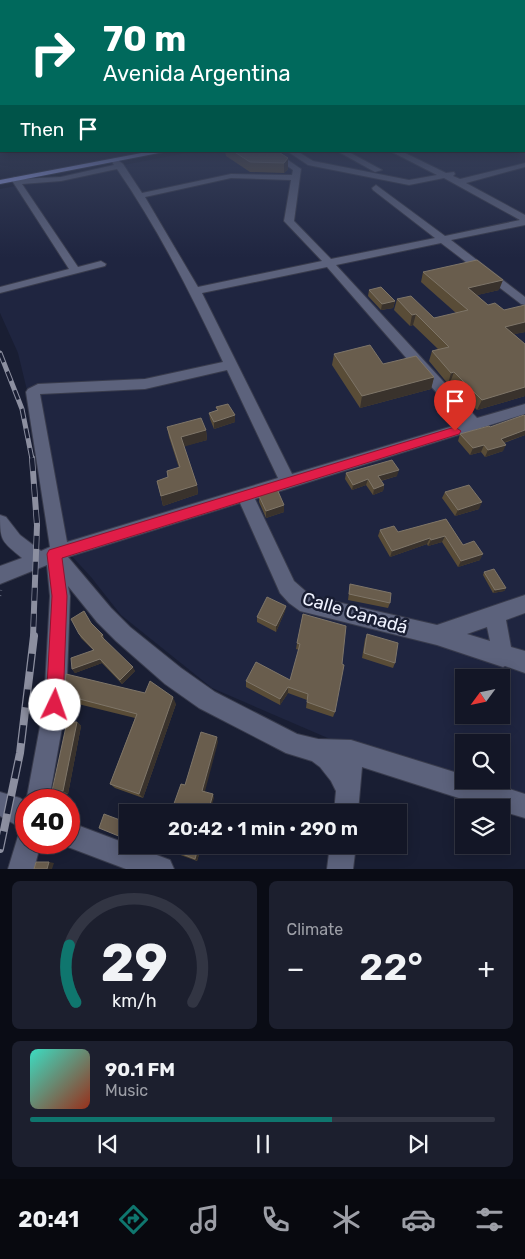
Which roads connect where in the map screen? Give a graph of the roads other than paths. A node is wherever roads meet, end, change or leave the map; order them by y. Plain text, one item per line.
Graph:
1 (70, 177) edge
2 (126, 177) edge
3 (228, 177) edge
4 (249, 177) edge
5 (384, 177) edge
6 (389, 177) edge
7 (441, 177) edge
8 (452, 177) edge
9 (480, 177) edge
10 (295, 178) joint
11 (392, 178) junction
12 (16, 180) junction
13 (462, 181) junction
14 (0, 182) edge
15 (376, 188) dead end
16 (140, 196) junction
17 (525, 214) edge
18 (525, 220) edge
19 (445, 240) junction
20 (329, 263) junction
21 (101, 264) dead end
22 (75, 270) junction
23 (0, 290) edge
24 (195, 291) junction
25 (525, 302) edge
26 (230, 365) junction
27 (525, 409) edge
28 (474, 425) junction
29 (288, 483) junction
30 (245, 495) junction
31 (0, 522) edge
32 (51, 556) junction
33 (0, 575) edge
34 (525, 604) edge
35 (495, 616) junction
36 (437, 636) junction
37 (503, 657) junction
38 (525, 662) edge
39 (318, 750) junction
40 (351, 752) junction
41 (39, 789) edge
42 (347, 802) edge
43 (0, 804) edge
44 (525, 806) edge
45 (15, 810) edge
46 (80, 839) edge
47 (25, 854) edge
48 (341, 854) edge
49 (22, 869) edge
50 (161, 869) edge
51 (340, 869) edge

1 - 12 street
2 - 16 street
3 - 16 street
4 - 10 street
5 - 11 street
6 - 11 street
7 - 11 street
8 - 13 street
9 - 13 street
10 - 20 street
12 - 14 highway
12 - 22 street
13 - 17 street
13 - 18 street
15 - 19 street
16 - 24 street
18 - 19 street
19 - 20 street
19 - 25 street
20 - 24 street
20 - 28 street
21 - 22 street
22 - 23 street
24 - 26 street
26 - 29 street
26 - 32 street
27 - 28 street
28 - 29 street
29 - 30 street
30 - 32 street
30 - 36 street, Calle Canadá
31 - 32 street
32 - 33 street
32 - 39 street
32 - 41 street
34 - 35 street
35 - 36 street
35 - 37 street
36 - 37 street, Calle Canadá
37 - 38 street, Calle Canadá
39 - 40 street
39 - 42 street
40 - 42 street
40 - 44 street
43 - 45 street
46 - 50 street
47 - 49 street
48 - 51 street

